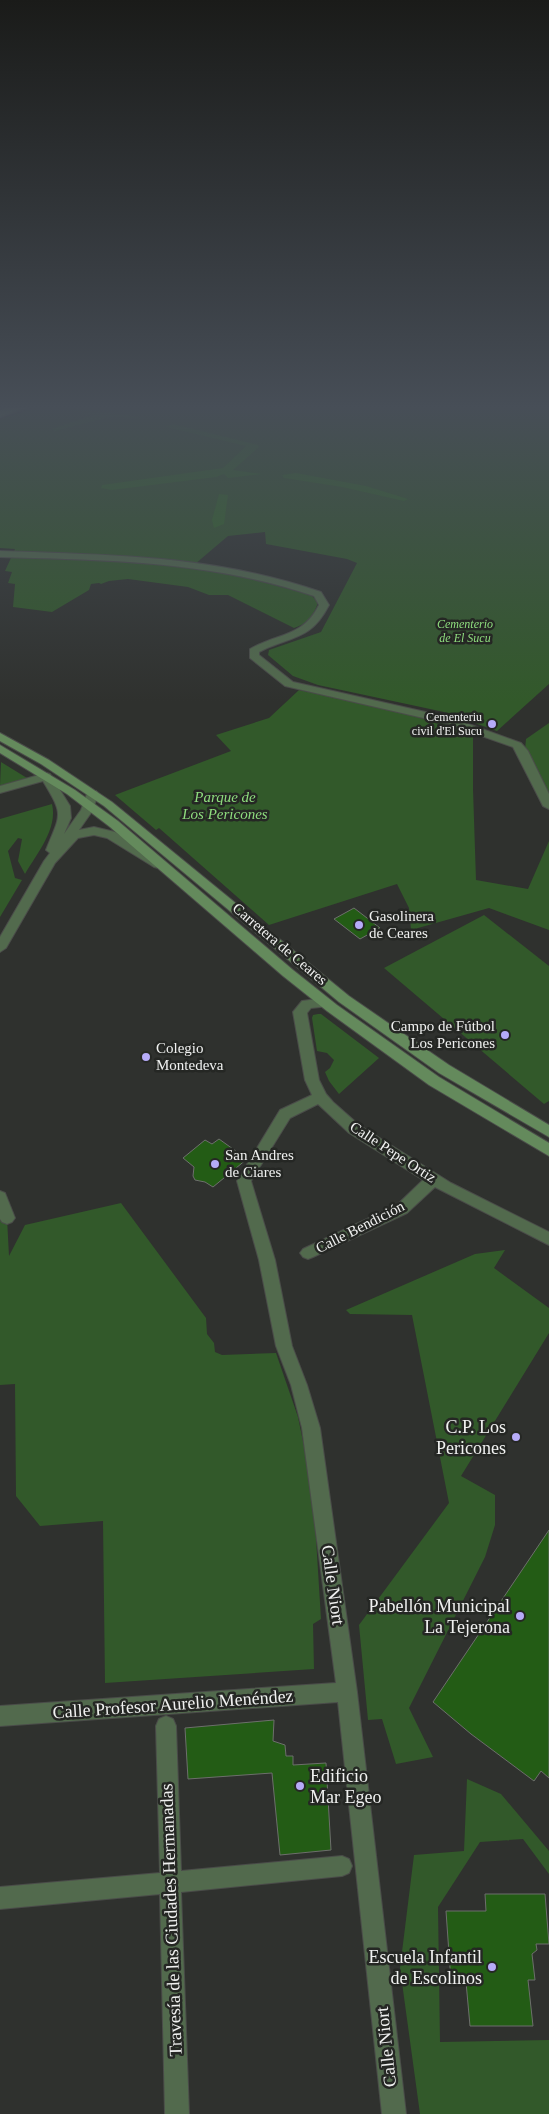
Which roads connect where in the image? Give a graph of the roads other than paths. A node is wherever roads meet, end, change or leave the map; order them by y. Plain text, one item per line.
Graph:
1 (0, 554) edge
2 (0, 736) edge
3 (0, 748) edge
4 (46, 776) junction
5 (0, 790) edge
6 (92, 793) junction
7 (549, 806) edge
8 (90, 807) junction
9 (67, 840) junction
10 (50, 861) junction
11 (168, 871) junction
12 (0, 948) edge
13 (325, 1003) junction
14 (320, 1098) junction
15 (549, 1132) edge
16 (549, 1150) edge
17 (434, 1179) junction
18 (0, 1197) edge
19 (7, 1218) dead end
20 (549, 1239) edge
21 (308, 1253) dead end
22 (347, 1692) junction
23 (0, 1716) edge
24 (166, 1726) dead end
25 (342, 1866) dead end
26 (170, 1882) junction
27 (0, 1898) edge
28 (177, 2114) edge
29 (394, 2114) edge

1 - 7 street
2 - 6 main road, Carretera de Ceares
3 - 4 main road, Carretera de Ceares
4 - 5 street
4 - 8 main road, Carretera de Ceares
4 - 10 street
6 - 8 street
6 - 15 main road, Carretera de Ceares
8 - 9 street
8 - 11 main road, Carretera de Ceares
9 - 10 street
9 - 11 street
10 - 12 street
11 - 13 main road, Carretera de Ceares
13 - 14 street, Calle Pepe Ortiz
13 - 16 main road, Carretera de Ceares
14 - 17 street, Calle Pepe Ortiz
14 - 22 street, Calle Niort
17 - 20 street, Calle Pepe Ortiz
17 - 21 street, Calle Bendición
18 - 19 street
22 - 23 street, Calle Profesor Aurelio Menéndez
22 - 29 street, Calle Niort
24 - 26 street, Travesía de las Ciudades Hermanadas
25 - 26 street
26 - 27 street
26 - 28 street, Travesía de las Ciudades Hermanadas

